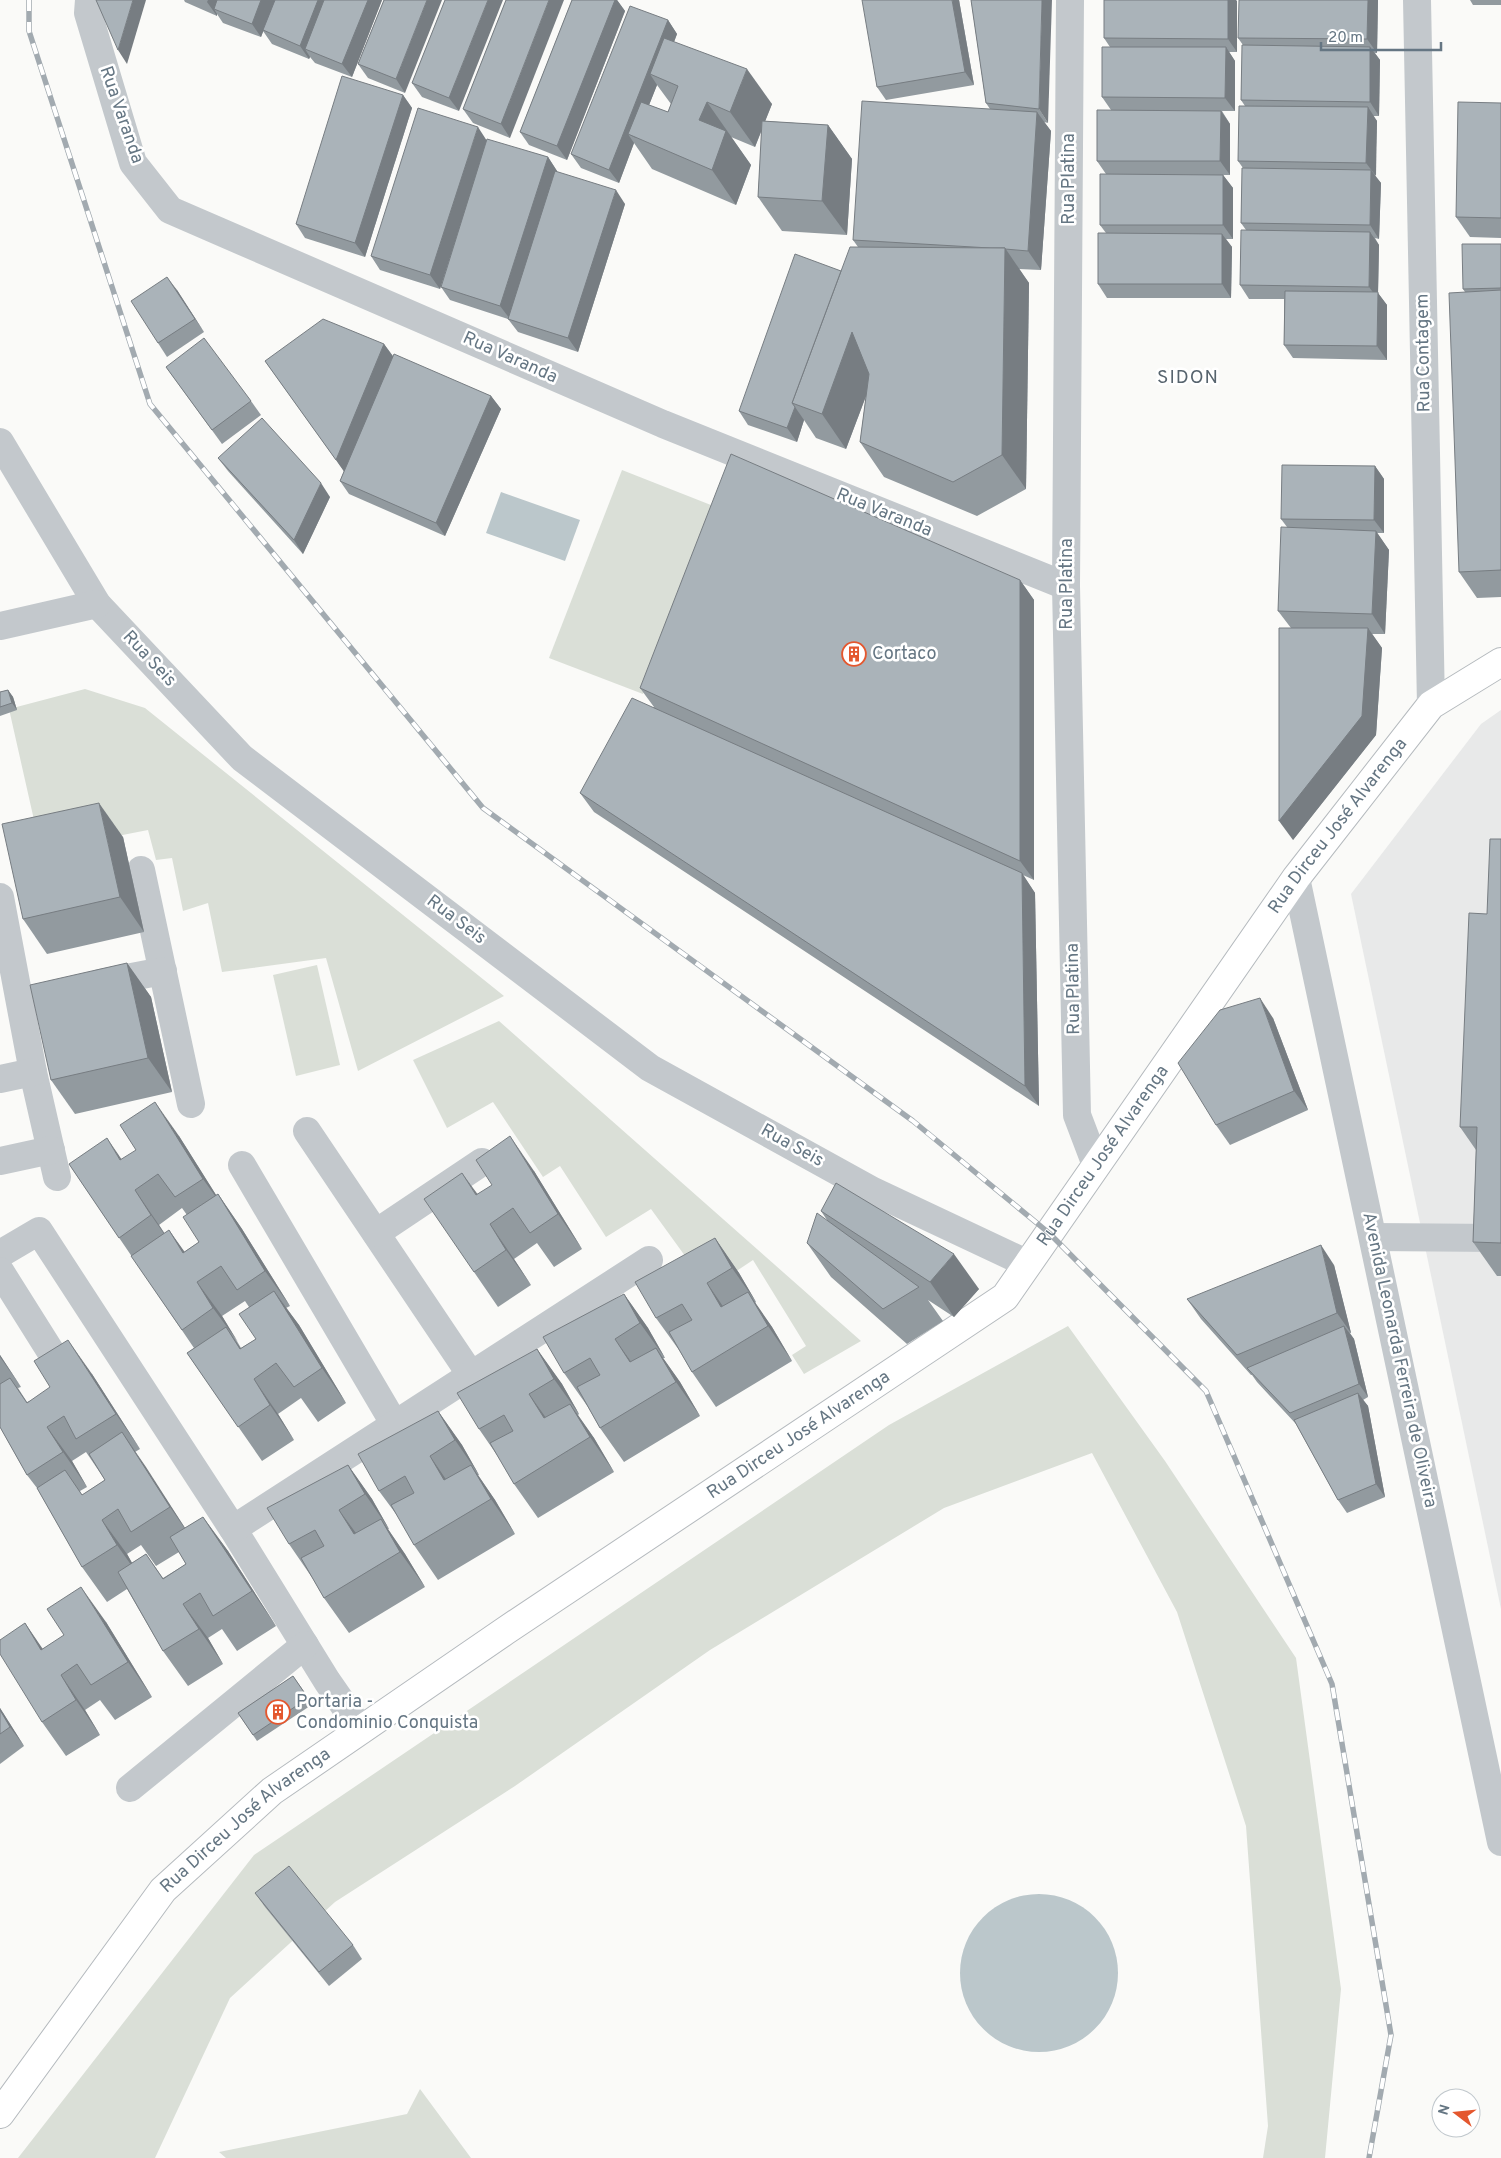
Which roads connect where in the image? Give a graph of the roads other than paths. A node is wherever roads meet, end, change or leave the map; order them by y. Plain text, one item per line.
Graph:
1 (89, 0) edge
2 (1070, 0) edge
3 (1417, 0) edge
4 (0, 442) edge
5 (1066, 586) junction
6 (97, 604) junction
7 (0, 626) edge
8 (1501, 662) edge
9 (1431, 706) junction
10 (141, 870) dead end
11 (1296, 878) junction
12 (0, 897) edge
13 (163, 971) junction
14 (77, 987) edge
15 (48, 993) edge
16 (10, 1000) edge
17 (33, 1072) junction
18 (0, 1079) edge
19 (191, 1104) dead end
20 (307, 1131) dead end
21 (50, 1150) junction
22 (0, 1161) edge
23 (482, 1162) edge
24 (1096, 1164) junction
25 (242, 1165) dead end
26 (57, 1177) dead end
27 (376, 1233) junction
28 (1373, 1237) junction
29 (1498, 1238) edge
30 (0, 1254) edge
31 (649, 1260) dead end
32 (1028, 1264) junction
33 (0, 1271) edge
34 (61, 1368) edge
35 (471, 1375) junction
36 (394, 1425) junction
37 (233, 1529) junction
38 (305, 1645) junction
39 (361, 1730) junction
40 (130, 1788) dead end
41 (1501, 1842) edge
42 (0, 2114) edge

1 - 5 street, Rua Varanda
2 - 5 street, Rua Platina
3 - 9 street, Rua Contagem
4 - 6 street, Rua Seis
5 - 24 street, Rua Platina
6 - 7 street
6 - 32 street, Rua Seis
8 - 9 main road, Rua Dirceu José Alvarenga
9 - 11 main road, Rua Dirceu José Alvarenga
10 - 13 street
11 - 24 main road, Rua Dirceu José Alvarenga
11 - 28 street, Avenida Leonarda Ferreira de Oliveira
12 - 16 street
13 - 14 street
13 - 19 street
15 - 16 street
16 - 17 street
17 - 18 street
17 - 21 street
20 - 27 street
21 - 22 street
21 - 26 street
23 - 27 street
24 - 32 main road, Rua Dirceu José Alvarenga
25 - 36 street
27 - 35 street
28 - 29 street
28 - 41 street, Avenida Leonarda Ferreira de Oliveira
30 - 37 street
31 - 35 street
32 - 39 main road, Rua Dirceu José Alvarenga
33 - 34 street
35 - 36 street
36 - 37 street
37 - 38 street
38 - 39 street
38 - 40 street
39 - 42 main road, Rua Dirceu José Alvarenga

